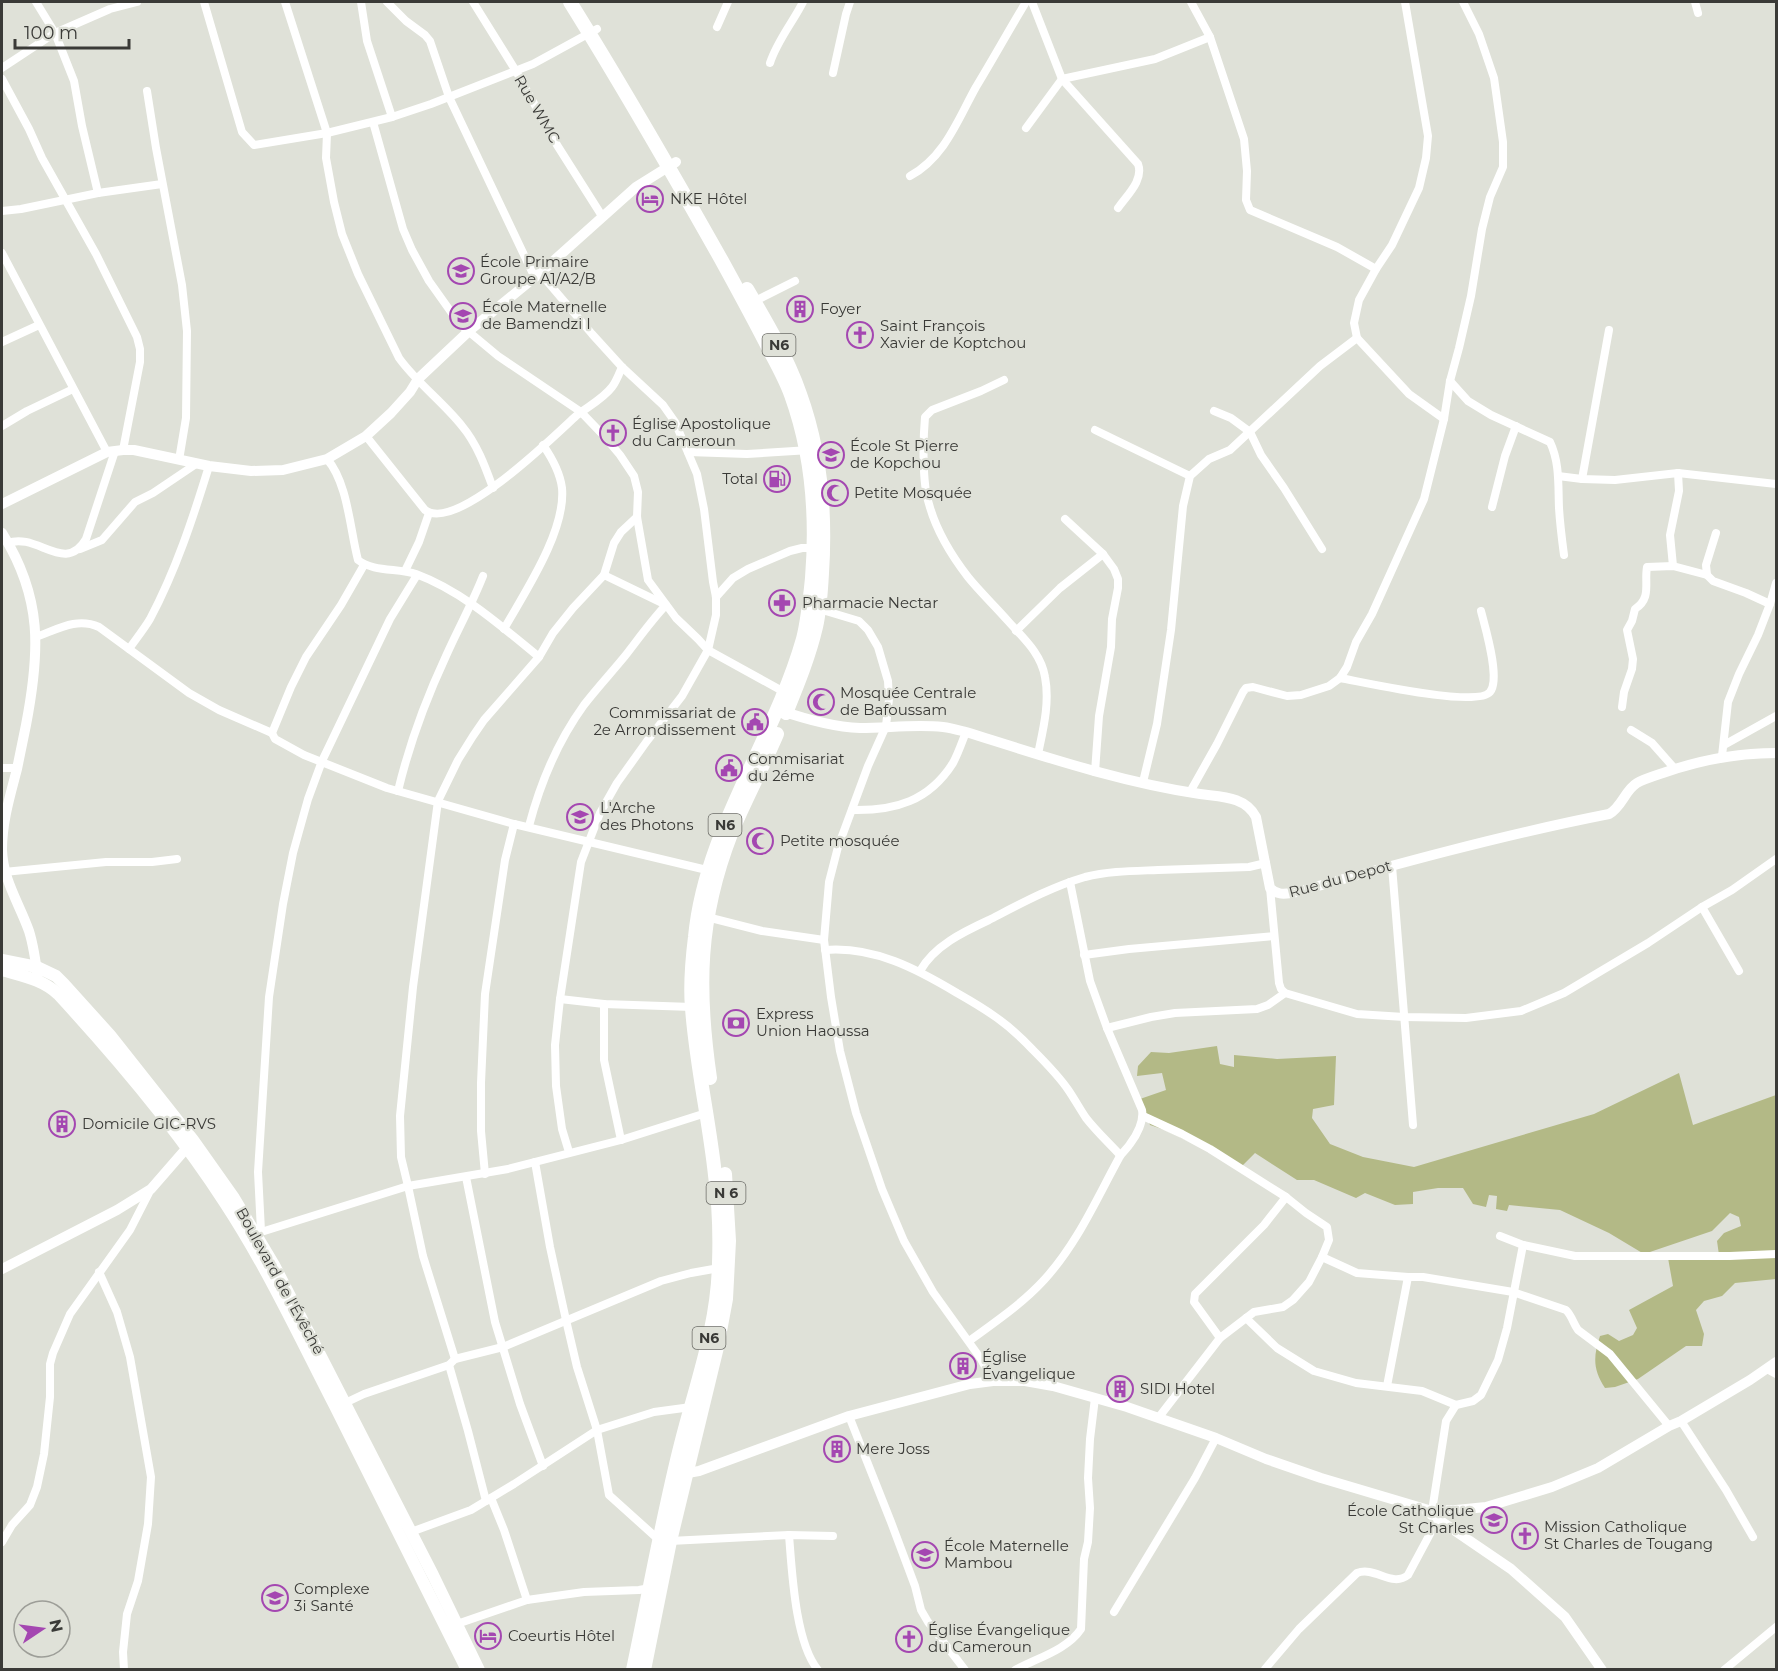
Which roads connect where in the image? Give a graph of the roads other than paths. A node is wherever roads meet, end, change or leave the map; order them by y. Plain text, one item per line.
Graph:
1 (36, 2) edge
2 (137, 2) edge
3 (204, 2) edge
4 (285, 2) edge
5 (362, 2) edge
6 (387, 2) edge
7 (473, 2) edge
8 (570, 2) edge
9 (580, 2) edge
10 (728, 2) edge
11 (803, 2) edge
12 (850, 2) edge
13 (1026, 2) edge
14 (1032, 2) edge
15 (1191, 2) edge
16 (1405, 2) edge
17 (1463, 2) edge
18 (1695, 2) edge
19 (1698, 13) dead end
20 (717, 27) dead end
21 (594, 31) junction
22 (55, 33) junction
23 (1210, 37) junction
24 (770, 63) dead end
25 (2, 68) edge
26 (516, 71) junction
27 (833, 73) dead end
28 (2, 79) edge
29 (1062, 79) junction
30 (147, 91) dead end
31 (449, 97) junction
32 (392, 117) junction
33 (373, 122) junction
34 (1026, 128) dead end
35 (327, 133) junction
36 (672, 164) junction
37 (910, 176) dead end
38 (162, 184) junction
39 (98, 193) junction
40 (67, 200) junction
41 (693, 201) junction
42 (1118, 208) dead end
43 (2, 211) edge
44 (602, 216) junction
45 (2, 258) edge
46 (1376, 269) junction
47 (537, 275) junction
48 (795, 281) dead end
49 (754, 301) junction
50 (39, 325) junction
51 (1609, 330) dead end
52 (469, 331) junction
53 (1357, 338) junction
54 (2, 342) edge
55 (778, 355) junction
56 (622, 367) junction
57 (418, 379) junction
58 (1004, 380) dead end
59 (1450, 381) junction
60 (73, 389) junction
61 (1214, 411) dead end
62 (581, 412) junction
63 (1444, 419) junction
64 (2, 426) edge
65 (1516, 426) junction
66 (1095, 430) dead end
67 (1250, 432) junction
68 (366, 436) junction
69 (543, 445) junction
70 (811, 450) junction
71 (115, 451) junction
72 (688, 452) junction
73 (327, 459) junction
74 (179, 460) junction
75 (196, 464) junction
76 (209, 466) junction
77 (1678, 473) junction
78 (1190, 476) junction
79 (1558, 476) junction
80 (1582, 480) junction
81 (1776, 484) edge
82 (494, 488) junction
83 (2, 504) edge
84 (1492, 507) dead end
85 (429, 513) junction
86 (637, 517) junction
87 (1065, 519) dead end
88 (2, 532) edge
89 (1716, 532) dead end
90 (8, 543) junction
91 (819, 548) junction
92 (80, 549) junction
93 (1322, 549) dead end
94 (1103, 554) junction
95 (1564, 555) dead end
96 (364, 565) junction
97 (1672, 566) junction
98 (405, 571) junction
99 (417, 575) junction
100 (604, 575) junction
101 (1707, 575) junction
102 (483, 576) dead end
103 (1776, 582) edge
104 (716, 597) junction
105 (1770, 604) junction
106 (471, 605) junction
107 (666, 605) junction
108 (819, 609) junction
109 (1480, 611) dead end
110 (504, 629) junction
111 (1016, 631) junction
112 (36, 637) junction
113 (129, 650) junction
114 (708, 650) junction
115 (539, 657) junction
116 (1340, 678) junction
117 (789, 694) junction
118 (1622, 707) dead end
119 (782, 712) junction
120 (1776, 716) edge
121 (886, 726) junction
122 (1631, 730) dead end
123 (966, 732) junction
124 (272, 733) junction
125 (1724, 745) junction
126 (1776, 753) edge
127 (1038, 754) junction
128 (1722, 756) junction
129 (322, 761) junction
130 (2, 768) edge
131 (17, 768) junction
132 (1675, 769) junction
133 (1095, 772) junction
134 (1143, 782) junction
135 (398, 791) junction
136 (1190, 792) junction
137 (438, 801) junction
138 (852, 810) junction
139 (514, 824) junction
140 (529, 826) junction
141 (590, 843) junction
142 (177, 859) dead end
143 (1776, 859) edge
144 (1266, 863) junction
145 (1392, 866) junction
146 (713, 871) junction
147 (4, 872) junction
148 (1070, 882) junction
149 (1270, 888) junction
150 (1702, 907) junction
151 (707, 916) junction
152 (1274, 936) junction
153 (824, 940) junction
154 (825, 950) junction
155 (1084, 955) junction
156 (2, 960) edge
157 (2, 970) edge
158 (920, 971) junction
159 (1739, 971) dead end
160 (38, 974) junction
161 (1285, 993) junction
162 (560, 999) junction
163 (604, 1004) junction
164 (692, 1007) junction
165 (1404, 1017) junction
166 (1107, 1028) junction
167 (710, 1112) junction
168 (1143, 1116) junction
169 (1413, 1125) dead end
170 (621, 1140) junction
171 (190, 1144) junction
172 (570, 1152) junction
173 (1120, 1155) junction
174 (535, 1162) junction
175 (485, 1174) junction
176 (466, 1177) junction
177 (408, 1186) junction
178 (151, 1189) junction
179 (1286, 1197) junction
180 (255, 1234) junction
181 (1500, 1236) dead end
182 (1523, 1245) junction
183 (1776, 1254) edge
184 (1322, 1257) junction
185 (2, 1269) edge
186 (99, 1272) junction
187 (724, 1272) junction
188 (1408, 1277) junction
189 (1513, 1292) junction
190 (1246, 1318) junction
191 (566, 1320) junction
192 (1221, 1338) junction
193 (969, 1341) junction
194 (503, 1347) junction
195 (452, 1362) junction
196 (1776, 1362) edge
197 (1772, 1371) edge
198 (993, 1381) junction
199 (1387, 1386) junction
200 (1095, 1398) junction
201 (345, 1403) junction
202 (1456, 1405) junction
203 (696, 1409) junction
204 (849, 1416) junction
205 (1159, 1417) junction
206 (1681, 1421) junction
207 (1669, 1426) junction
208 (597, 1430) junction
209 (1216, 1438) junction
210 (543, 1466) junction
211 (679, 1473) junction
212 (488, 1500) junction
213 (1430, 1513) junction
214 (411, 1532) junction
215 (789, 1535) junction
216 (833, 1536) dead end
217 (1753, 1537) dead end
218 (664, 1541) junction
219 (2, 1542) edge
220 (428, 1577) junction
221 (650, 1588) junction
222 (527, 1600) junction
223 (1114, 1612) dead end
224 (457, 1624) junction
225 (1776, 1627) edge
226 (1265, 1668) edge
227 (124, 1670) edge
228 (467, 1670) edge
229 (479, 1670) edge
230 (633, 1670) edge
231 (644, 1670) edge
232 (818, 1670) edge
233 (965, 1670) edge
234 (1015, 1670) edge
235 (1602, 1670) edge
236 (1724, 1670) edge

1 - 22 street
2 - 22 street
3 - 35 street
4 - 35 street
5 - 32 street
6 - 31 street
7 - 26 street, Rue WMC
8 - 21 highway, N6
9 - 21 highway, N6
10 - 20 street
11 - 24 street
12 - 27 street
13 - 37 street
14 - 29 street
15 - 23 street
16 - 46 street
17 - 59 street
18 - 19 street
21 - 26 street
21 - 36 highway, N6
22 - 25 street
22 - 39 street
23 - 29 street
23 - 46 street
26 - 31 street
26 - 44 street, Rue WMC
28 - 40 street
29 - 34 street
29 - 42 street
30 - 38 street
31 - 32 street
31 - 47 street
32 - 33 street
33 - 35 street
33 - 52 street
35 - 57 street
36 - 41 highway, N6
36 - 44 street
38 - 39 street
38 - 74 street
39 - 40 street
40 - 43 street
40 - 71 street
41 - 49 highway, N6
41 - 55 highway, N6
44 - 47 street
45 - 50 street
46 - 53 street
47 - 52 street
47 - 56 street
48 - 49 street
49 - 55 highway, N6
50 - 54 street
50 - 60 street
51 - 80 street
52 - 57 street
52 - 62 street
53 - 63 street
53 - 67 street
55 - 70 highway, N6
56 - 62 street
56 - 72 street
57 - 68 street
57 - 82 street
58 - 111 street
59 - 63 street
59 - 65 street
60 - 64 street
60 - 71 street
61 - 67 street
62 - 69 street
62 - 86 street
63 - 116 street
65 - 79 street
65 - 84 street
66 - 78 street
67 - 78 street
67 - 93 street
68 - 73 street
68 - 85 street
69 - 82 street
69 - 110 street
70 - 72 street
70 - 91 highway, N6
71 - 74 street
71 - 83 street
71 - 92 street
72 - 104 street
73 - 76 street
73 - 96 street
74 - 75 street
75 - 76 street
75 - 92 street
76 - 113 street
77 - 80 street
77 - 81 street
77 - 97 street
78 - 134 street
79 - 80 street
79 - 95 street
82 - 85 street
85 - 98 street
86 - 100 street
86 - 107 street
87 - 94 street
88 - 90 street
89 - 101 street
90 - 92 street
90 - 112 street
91 - 104 street
91 - 108 highway, N6
91 - 117 highway, N6
94 - 111 street
94 - 133 street
96 - 98 street
96 - 124 street
97 - 101 street
97 - 118 street
98 - 99 street
99 - 106 street
99 - 129 street
100 - 107 street
100 - 115 street
101 - 105 street
102 - 106 street
103 - 105 street
104 - 114 street
105 - 125 street
106 - 110 street
106 - 135 street
107 - 114 street
107 - 140 street
108 - 117 highway, N6
108 - 121 street
109 - 116 street
110 - 115 street
111 - 127 street
112 - 113 street
112 - 131 street
113 - 124 street
114 - 117 street
114 - 141 street
115 - 137 street
116 - 136 street
117 - 119 highway, N6
119 - 121 street, Rue du Depot
119 - 146 highway, N6
120 - 125 street
121 - 123 street, Rue du Depot
121 - 138 street
122 - 132 street
123 - 127 street, Rue du Depot
123 - 138 street
124 - 129 street
125 - 128 street
126 - 128 street, Rue du Depot
127 - 133 street, Rue du Depot
128 - 132 street, Rue du Depot
129 - 135 street
129 - 180 street
130 - 131 street
131 - 147 street
132 - 145 street, Rue du Depot
133 - 134 street, Rue du Depot
134 - 136 street, Rue du Depot
135 - 137 street
136 - 144 street, Rue du Depot
137 - 139 street
137 - 177 street
138 - 153 street
139 - 140 street
139 - 175 street
140 - 141 street
141 - 146 street
141 - 162 street
142 - 147 street
143 - 150 street
144 - 148 street
144 - 149 street, Rue du Depot
145 - 149 street, Rue du Depot
145 - 165 street
146 - 151 highway, N6
146 - 164 highway, N6
147 - 160 street
148 - 155 street
148 - 158 street
149 - 152 street
150 - 159 street
150 - 165 street
151 - 153 street
151 - 167 highway, N6
152 - 155 street
152 - 161 street
153 - 154 street
154 - 158 street
154 - 193 street
155 - 166 street
156 - 160 main road, Boulevard de l'Évêché
157 - 160 main road, Boulevard de l'Évêché
158 - 173 street
160 - 171 main road, Boulevard de l'Évêché
161 - 165 street
161 - 166 street
162 - 163 street
162 - 172 street
163 - 164 street
163 - 170 street
164 - 167 highway, N6
165 - 169 street
166 - 168 street
167 - 170 street
167 - 187 highway, N 6
168 - 173 street
168 - 179 street
170 - 172 street
171 - 178 street
171 - 180 main road, Boulevard de l'Évêché
172 - 174 street
173 - 193 street
174 - 175 street
174 - 191 street
175 - 176 street
176 - 177 street
176 - 194 street
177 - 180 street
177 - 195 street
178 - 185 street
178 - 186 street
179 - 184 street
179 - 192 street
180 - 201 main road, Boulevard de l'Évêché
180 - 220 main road, Boulevard de l'Évêché
181 - 182 street
182 - 183 street
182 - 189 street
184 - 188 street
184 - 190 street
186 - 219 street
186 - 227 street
187 - 191 street
187 - 203 highway, N6
188 - 189 street
188 - 199 street
189 - 202 street
189 - 207 street
190 - 192 street
190 - 199 street
191 - 194 street
191 - 208 street
192 - 205 street
193 - 198 street
194 - 195 street
194 - 210 street
195 - 201 street
195 - 212 street
196 - 197 street
197 - 206 street
198 - 200 street
198 - 204 street
199 - 202 street
200 - 205 street
200 - 234 street
201 - 214 main road, Boulevard de l'Évêché
202 - 213 street
203 - 208 street
203 - 211 highway, N6
204 - 211 street
204 - 233 street
205 - 209 street
206 - 207 street
206 - 217 street
207 - 213 street
208 - 210 street
208 - 218 street
209 - 213 street
209 - 223 street
210 - 212 street
211 - 218 highway, N6
212 - 214 street
212 - 222 street
213 - 226 street
213 - 235 street
214 - 220 main road, Boulevard de l'Évêché
215 - 216 street
215 - 218 street
215 - 232 street
218 - 221 highway, N6
218 - 231 highway, N6
220 - 224 main road, Boulevard de l'Évêché
220 - 228 main road, Boulevard de l'Évêché
221 - 222 street
221 - 230 highway, N6
222 - 224 street
224 - 229 main road, Boulevard de l'Évêché
225 - 236 street

